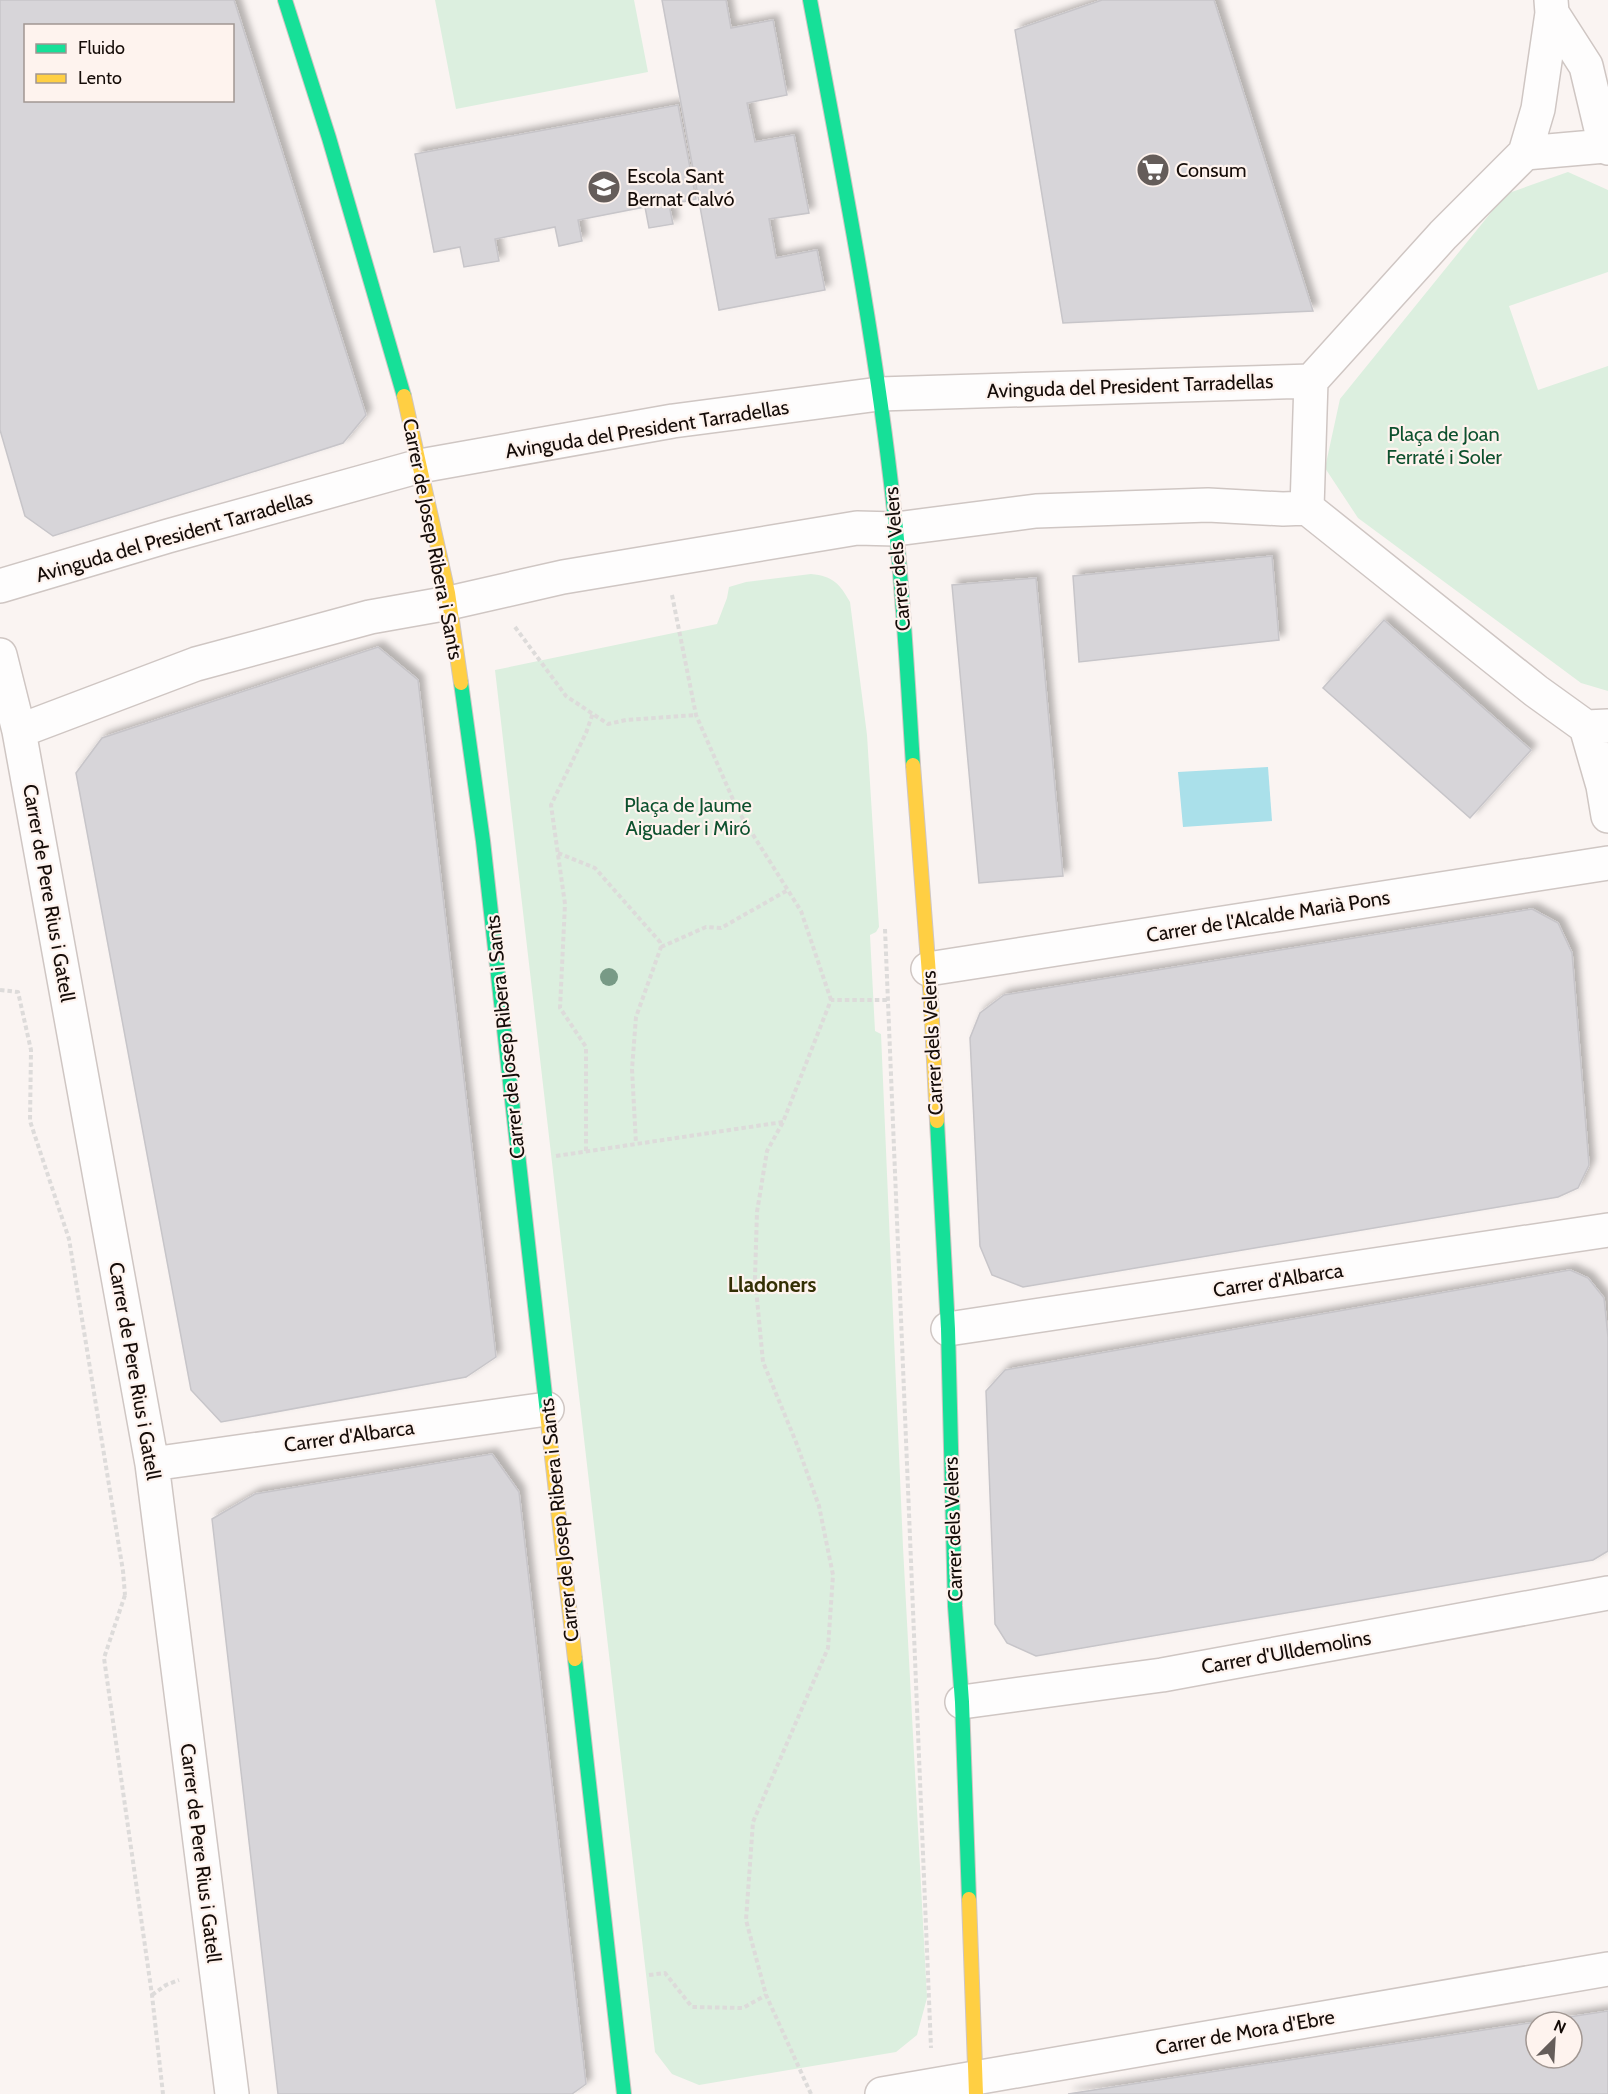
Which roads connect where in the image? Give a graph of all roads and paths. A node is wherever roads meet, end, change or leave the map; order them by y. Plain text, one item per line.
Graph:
1 (285, 0) edge
2 (811, 0) edge
3 (1552, 6) edge
4 (1597, 62) edge
5 (1607, 147) edge
6 (1525, 153) junction
7 (1311, 381) junction
8 (879, 394) junction
9 (420, 466) junction
10 (1307, 508) junction
11 (896, 529) junction
12 (661, 560) junction
13 (0, 586) edge
14 (489, 594) junction
15 (449, 603) junction
16 (0, 655) edge
17 (593, 713) junction
18 (696, 715) junction
19 (1597, 726) edge
20 (19, 731) junction
21 (1608, 816) edge
22 (558, 852) junction
23 (1608, 863) edge
24 (788, 890) junction
25 (884, 918) dead end
26 (661, 947) junction
27 (929, 985) junction
28 (0, 990) edge
29 (831, 1000) junction
30 (888, 1000) junction
31 (783, 1122) junction
32 (636, 1144) junction
33 (586, 1151) junction
34 (519, 1161) junction
35 (1608, 1230) edge
36 (948, 1329) junction
37 (547, 1408) junction
38 (152, 1464) junction
39 (134, 1588) dead end
40 (1608, 1593) edge
41 (124, 1595) junction
42 (962, 1702) junction
43 (1608, 1969) edge
44 (179, 1980) dead end
45 (611, 1980) junction
46 (152, 1995) junction
47 (766, 1995) junction
48 (933, 2085) junction
49 (976, 2086) edge
50 (163, 2094) edge
51 (232, 2094) edge
52 (624, 2094) edge
53 (811, 2094) edge
54 (882, 2094) edge

1 - 9 street, Carrer de Josep Ribera i Sants
2 - 8 street, Carrer dels Velers
3 - 4 street
3 - 6 street
4 - 5 street
5 - 6 street
6 - 7 street
7 - 8 street, Avinguda del President Tarradellas
7 - 10 street
8 - 9 street, Avinguda del President Tarradellas
8 - 11 street, Carrer dels Velers
9 - 13 street, Avinguda del President Tarradellas
9 - 15 street, Carrer de Josep Ribera i Sants
10 - 11 street
10 - 19 street
11 - 12 street
11 - 27 street, Carrer dels Velers
12 - 14 street
12 - 18 path
14 - 15 street
14 - 17 path
15 - 20 street
15 - 34 street, Carrer de Josep Ribera i Sants
16 - 20 street, Carrer de Pere Rius i Gatell
17 - 18 path
17 - 22 path
18 - 24 path
19 - 21 street
20 - 38 street, Carrer de Pere Rius i Gatell
22 - 26 path
22 - 33 path
23 - 27 street, Carrer de l'Alcalde Marià Pons
24 - 26 path
24 - 29 path
25 - 30 path
26 - 32 path
27 - 30 path
27 - 36 street, Carrer dels Velers
28 - 41 path
29 - 30 path
29 - 31 path
30 - 48 path
31 - 32 path
31 - 47 path
32 - 33 path
33 - 34 path
34 - 37 street, Carrer de Josep Ribera i Sants
35 - 36 street, Carrer d'Albarca
36 - 42 street, Carrer dels Velers
37 - 38 street, Carrer d'Albarca
37 - 45 street, Carrer de Josep Ribera i Sants
38 - 51 street, Carrer de Pere Rius i Gatell
39 - 41 path
40 - 42 street, Carrer d'Ulldemolins
41 - 46 path
42 - 49 street, Carrer dels Velers
43 - 49 street, Carrer de Mora d'Ebre
44 - 46 path
45 - 47 path
45 - 52 street, Carrer de Josep Ribera i Sants
46 - 50 path
47 - 53 path
48 - 49 street, Carrer de Mora d'Ebre
48 - 54 street, Carrer de Mora d'Ebre

